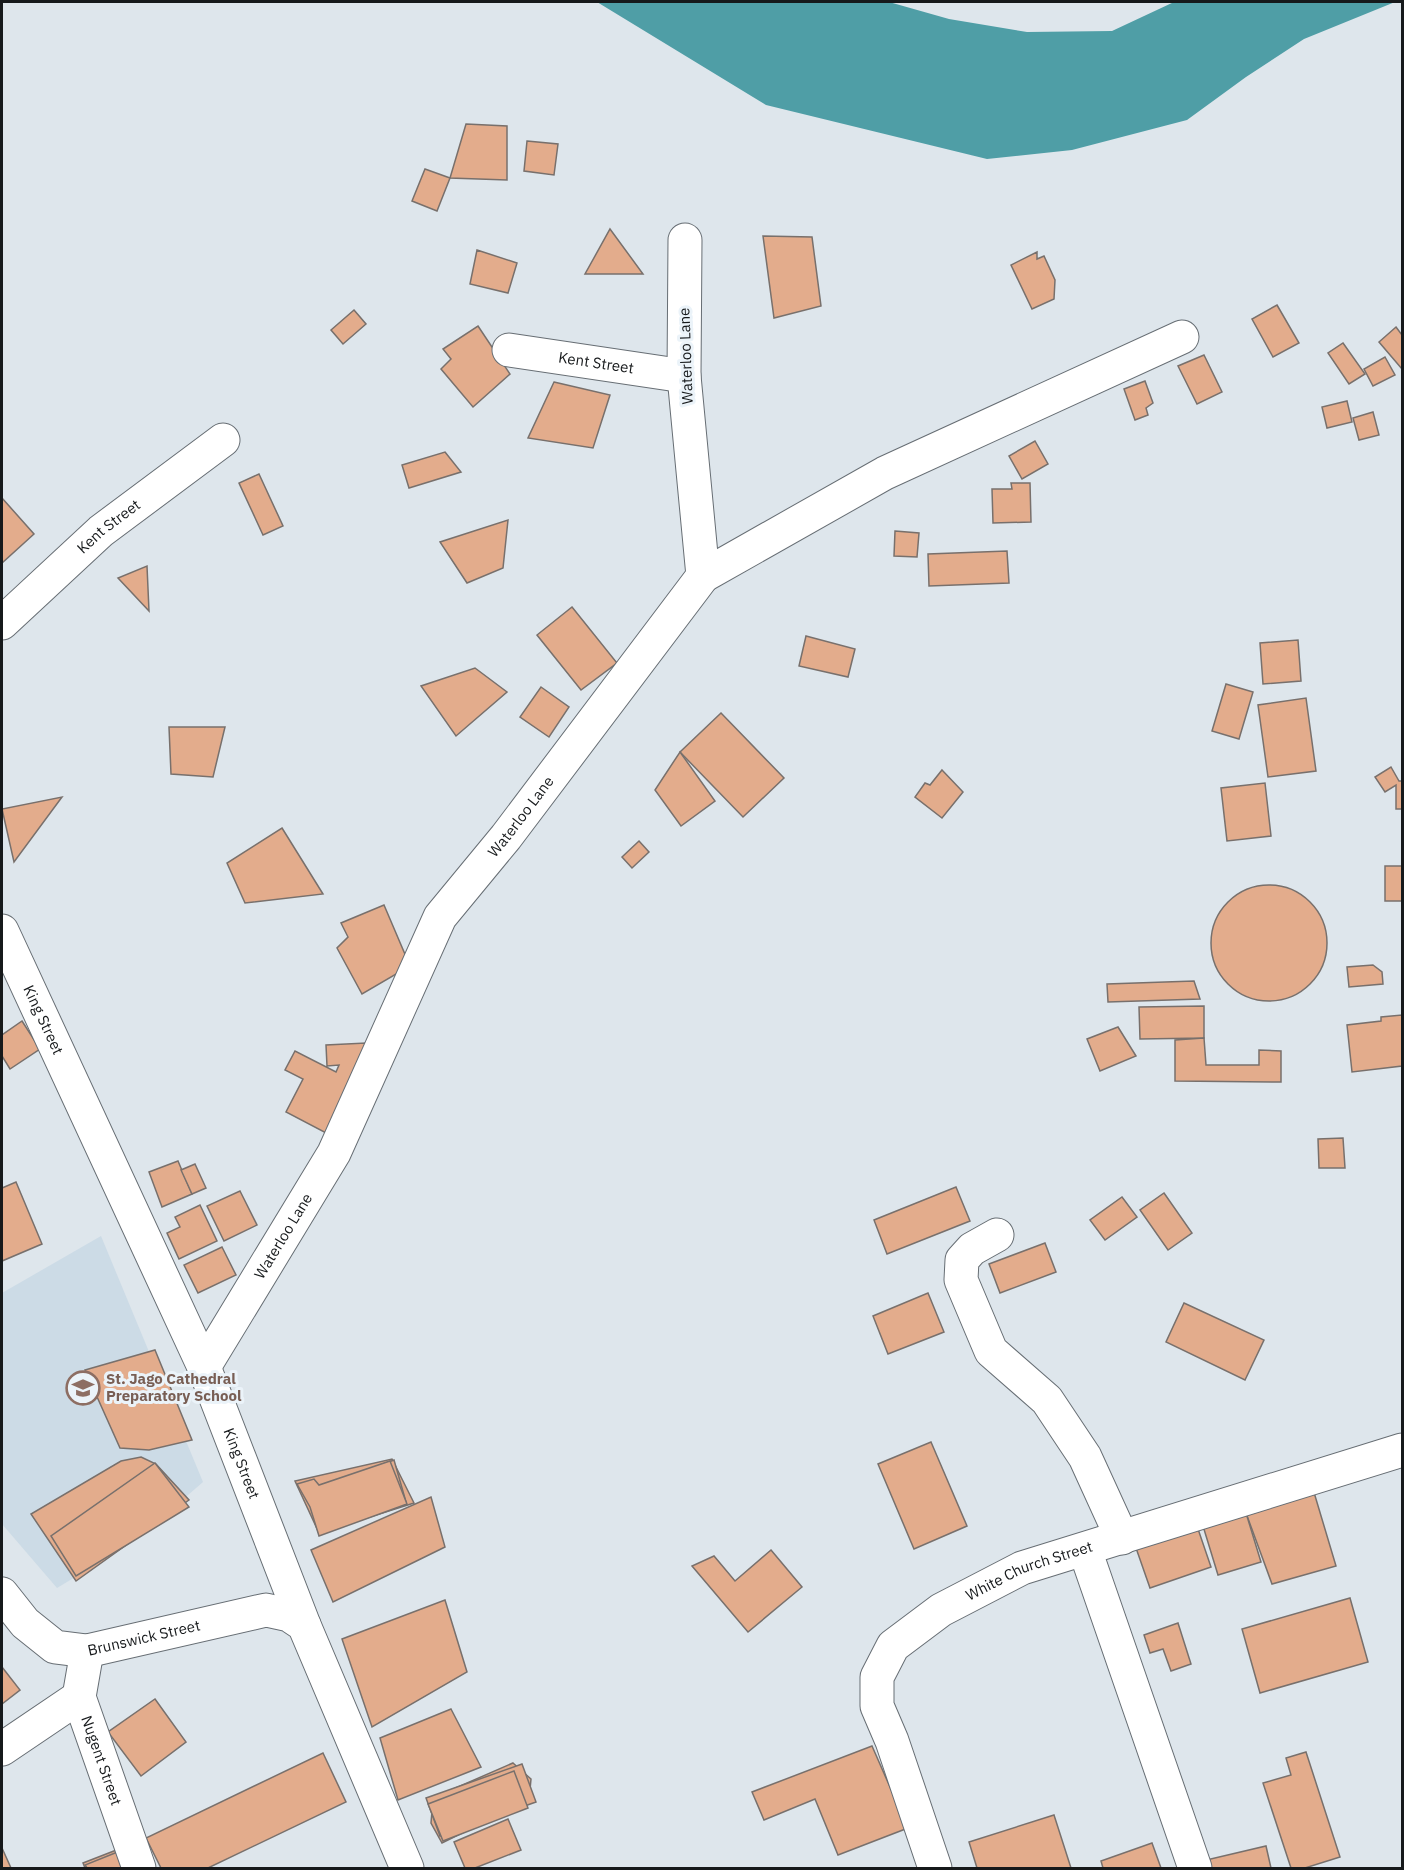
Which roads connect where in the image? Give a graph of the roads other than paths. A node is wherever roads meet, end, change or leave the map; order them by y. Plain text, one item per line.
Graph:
1 (685, 240) dead end
2 (1182, 337) dead end
3 (509, 350) dead end
4 (684, 376) junction
5 (223, 440) dead end
6 (703, 576) junction
7 (2, 623) edge
8 (2, 931) edge
9 (996, 1235) dead end
10 (204, 1367) junction
11 (1402, 1445) edge
12 (1402, 1450) edge
13 (1402, 1455) edge
14 (1122, 1538) junction
15 (1085, 1550) junction
16 (2, 1594) edge
17 (304, 1625) junction
18 (87, 1650) junction
19 (79, 1697) junction
20 (2, 1749) edge
21 (139, 1869) edge
22 (407, 1869) edge
23 (934, 1869) edge
24 (1195, 1869) edge

1 - 4 street, Waterloo Lane
2 - 6 street
3 - 4 street, Kent Street
4 - 6 street, Waterloo Lane
5 - 7 street, Kent Street
6 - 10 street, Waterloo Lane
8 - 10 street, King Street
9 - 14 street
10 - 17 street, King Street
11 - 12 street
12 - 13 street
12 - 14 street, White Church Street
14 - 15 street, White Church Street
15 - 23 street, White Church Street
15 - 24 street
16 - 18 street, Brunswick Street
17 - 18 street, Brunswick Street
17 - 22 street, King Street
18 - 19 street, Nugent Street
19 - 20 street
19 - 21 street, Nugent Street

